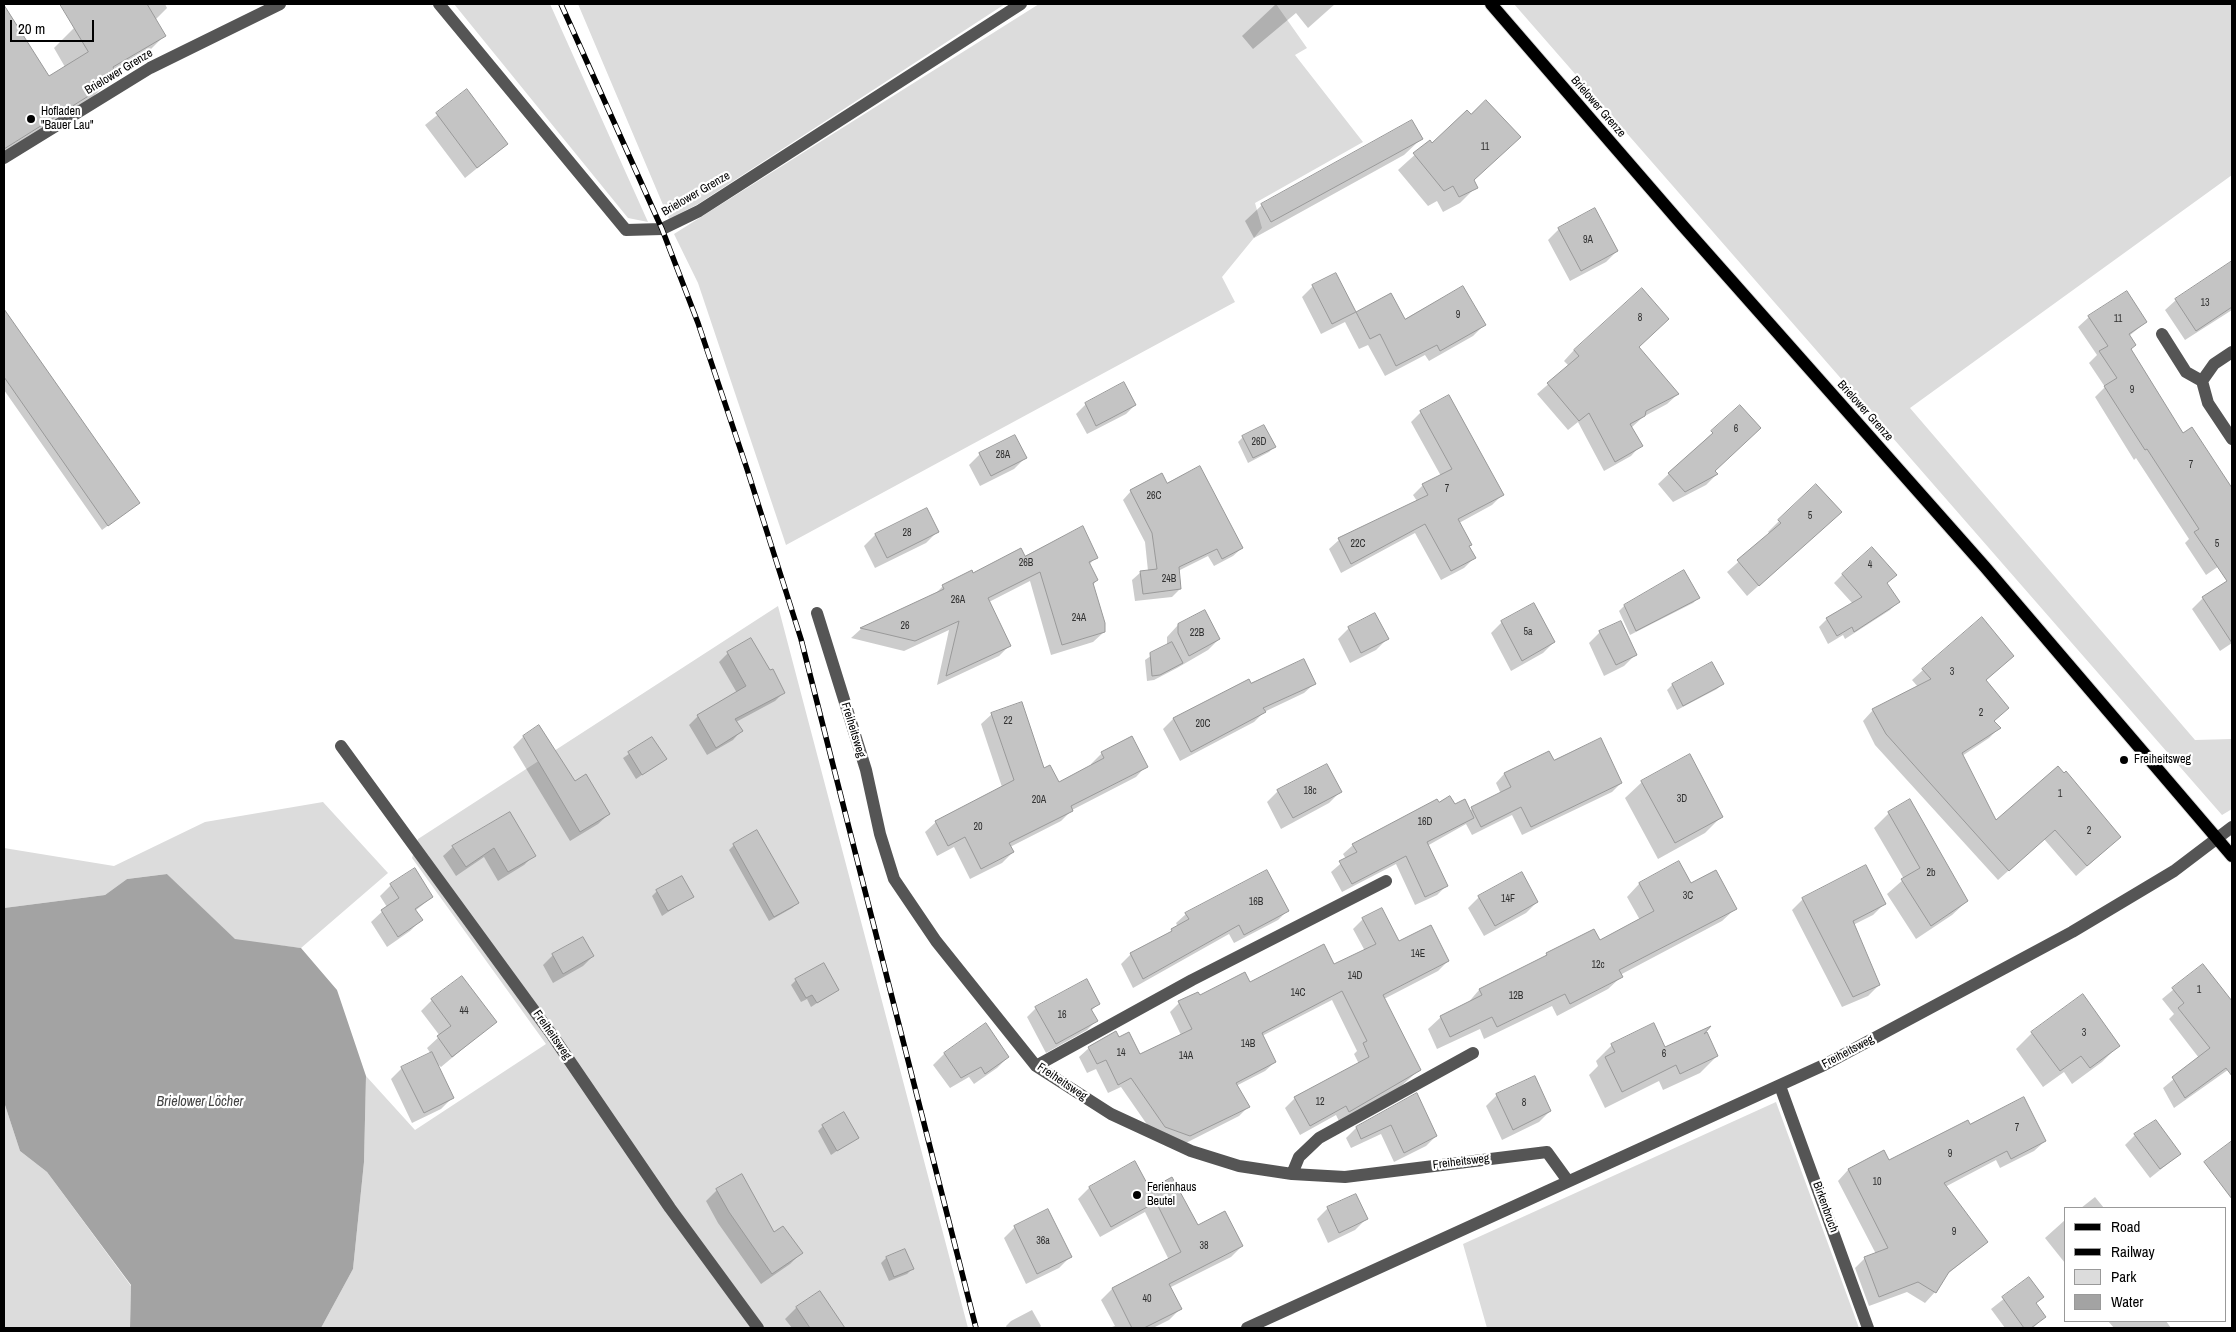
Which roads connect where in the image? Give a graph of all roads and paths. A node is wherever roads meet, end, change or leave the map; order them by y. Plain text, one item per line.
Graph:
1 (280, 4) edge
2 (439, 4) edge
3 (1021, 4) edge
4 (1491, 4) edge
5 (4, 158) edge
6 (2162, 334) dead end
7 (2232, 352) edge
8 (2202, 381) junction
9 (2232, 439) edge
10 (817, 613) dead end
11 (341, 746) dead end
12 (2232, 826) edge
13 (2217, 838) junction
14 (2232, 856) edge
15 (1386, 881) dead end
16 (1473, 1053) dead end
17 (1036, 1066) junction
18 (1780, 1086) junction
19 (1292, 1174) junction
20 (1568, 1181) junction
21 (758, 1328) edge
22 (1247, 1328) edge
23 (1868, 1328) edge

1 - 5 street, Brielower Grenze
2 - 3 street, Brielower Grenze
4 - 13 main road, Brielower Grenze
6 - 8 street
7 - 8 street
8 - 9 street
10 - 17 street, Freiheitsweg
11 - 21 street, Freiheitsweg
12 - 13 street, Freiheitsweg
13 - 14 main road, Brielower Grenze
13 - 18 street, Freiheitsweg
15 - 17 street
16 - 19 street
17 - 19 street, Freiheitsweg
18 - 20 street, Freiheitsweg
18 - 23 street, Birkenbruch
19 - 20 street, Freiheitsweg
20 - 22 street, Freiheitsweg

